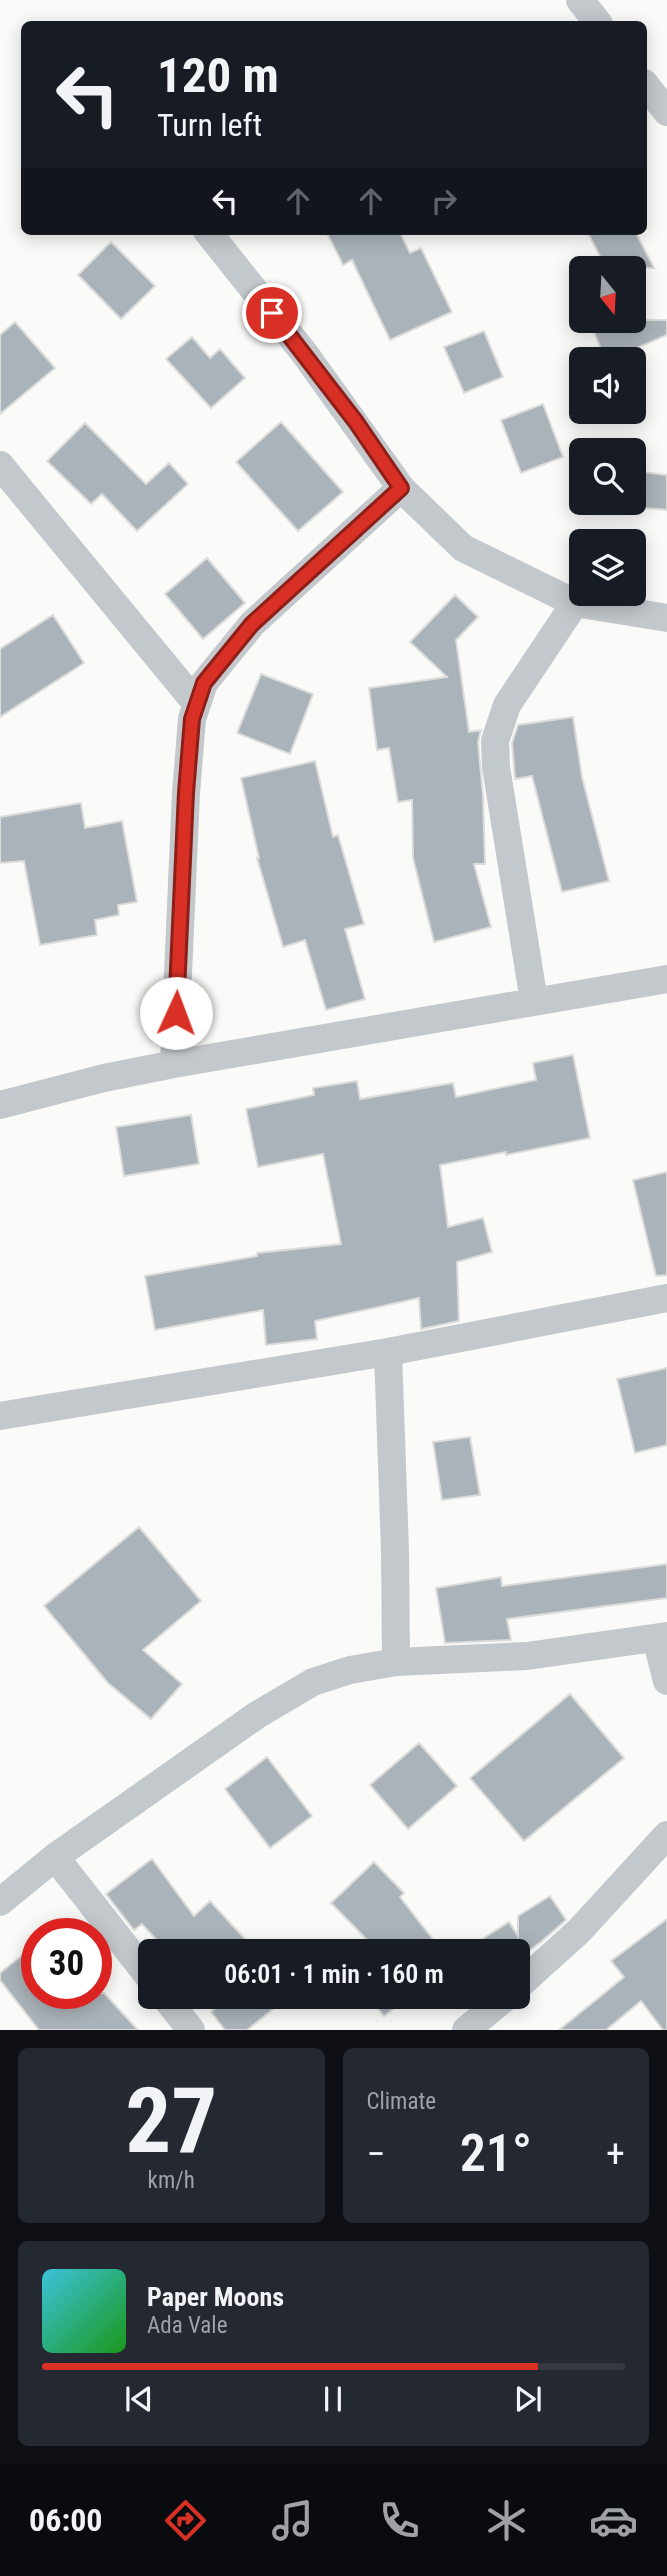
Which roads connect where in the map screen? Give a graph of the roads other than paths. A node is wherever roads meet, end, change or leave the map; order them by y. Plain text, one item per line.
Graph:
1 (580, 0) edge
2 (597, 21) edge
3 (647, 87) edge
4 (667, 112) edge
5 (210, 235) edge
6 (0, 465) edge
7 (401, 488) junction
8 (569, 600) edge
9 (573, 606) edge
10 (593, 606) edge
11 (667, 618) edge
12 (196, 703) junction
13 (667, 978) edge
14 (534, 1001) junction
15 (174, 1064) junction
16 (0, 1105) edge
17 (667, 1298) edge
18 (388, 1352) junction
19 (0, 1416) edge
20 (661, 1637) edge
21 (396, 1662) junction
22 (667, 1681) edge
23 (667, 1835) edge
24 (55, 1857) junction
25 (0, 1902) edge
26 (138, 1963) edge
27 (530, 1975) edge
28 (174, 2009) edge
29 (491, 2009) edge
30 (191, 2030) edge
31 (466, 2030) edge

1 - 2 street
3 - 4 street
5 - 7 street
6 - 12 street
7 - 8 street
7 - 12 street
9 - 14 street
10 - 11 street
12 - 15 street
13 - 14 street
14 - 15 street
15 - 16 street
17 - 18 street
18 - 19 street
18 - 21 street
20 - 21 street
20 - 22 street
21 - 24 street
23 - 27 street
24 - 25 street
24 - 26 street
28 - 30 street
29 - 31 street

